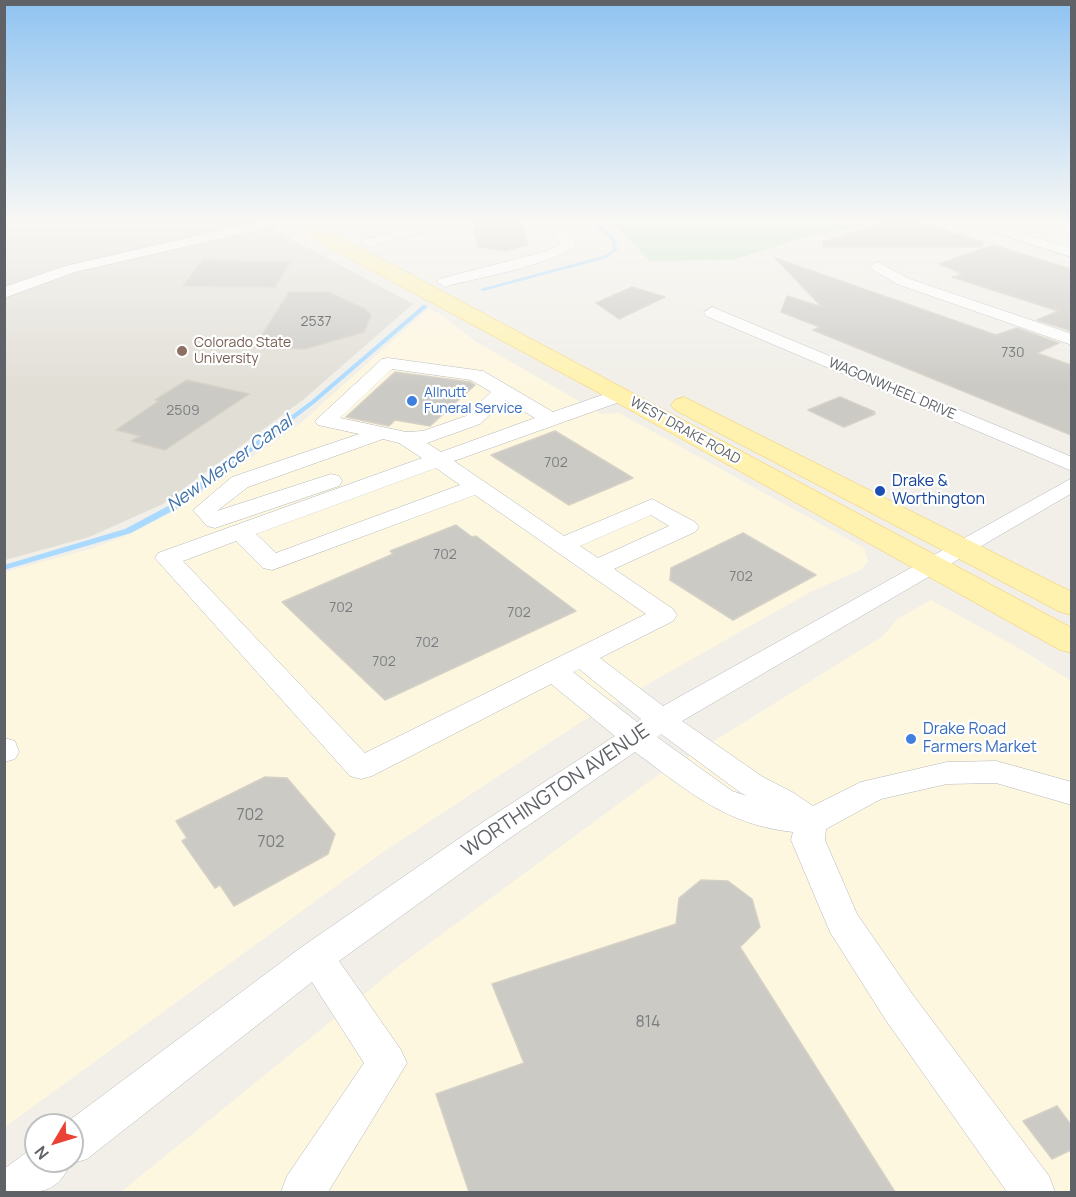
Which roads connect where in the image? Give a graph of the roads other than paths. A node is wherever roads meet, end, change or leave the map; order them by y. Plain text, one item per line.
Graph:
1 (24, 276) edge
2 (56, 276) edge
3 (398, 276) edge
4 (402, 276) edge
5 (434, 276) edge
6 (469, 276) edge
7 (893, 276) edge
8 (4, 282) edge
9 (446, 282) junction
10 (4, 293) edge
11 (712, 312) dead end
12 (1071, 340) edge
13 (503, 391) junction
14 (621, 395) junction
15 (552, 420) junction
16 (382, 433) junction
17 (422, 449) junction
18 (1071, 465) edge
19 (1071, 484) edge
20 (477, 486) junction
21 (228, 530) junction
22 (563, 545) junction
23 (961, 548) junction
24 (928, 565) junction
25 (596, 568) junction
26 (1071, 605) edge
27 (1071, 642) edge
28 (580, 657) junction
29 (553, 671) junction
30 (648, 729) junction
31 (1071, 794) edge
32 (812, 822) junction
33 (316, 957) junction
34 (84, 1135) edge
35 (35, 1173) edge
36 (10, 1192) edge
37 (303, 1192) edge
38 (1033, 1192) edge

1 - 8 street
2 - 10 street
3 - 14 main road, WEST DRAKE ROAD
4 - 9 main road
5 - 9 main road, WEST DRAKE ROAD
6 - 9 street
7 - 12 street
9 - 23 main road, WEST DRAKE ROAD
11 - 18 street, WAGONWHEEL DRIVE
13 - 15 street
13 - 16 street
13 - 17 street
14 - 15 street
14 - 24 main road, WEST DRAKE ROAD
15 - 17 street
16 - 17 street
16 - 21 street
17 - 20 street
17 - 21 street
19 - 23 street, WORTHINGTON AVENUE
20 - 21 street
20 - 22 street
21 - 29 street
22 - 25 street
22 - 25 street
23 - 24 street, WORTHINGTON AVENUE
23 - 26 main road, WEST DRAKE ROAD
24 - 27 main road, WEST DRAKE ROAD
24 - 30 street, WORTHINGTON AVENUE
25 - 28 street
28 - 29 street
28 - 30 street
29 - 30 street
30 - 32 street
30 - 33 street, WORTHINGTON AVENUE
31 - 32 street
32 - 38 street
33 - 34 street, WORTHINGTON AVENUE
33 - 37 street
35 - 36 street

